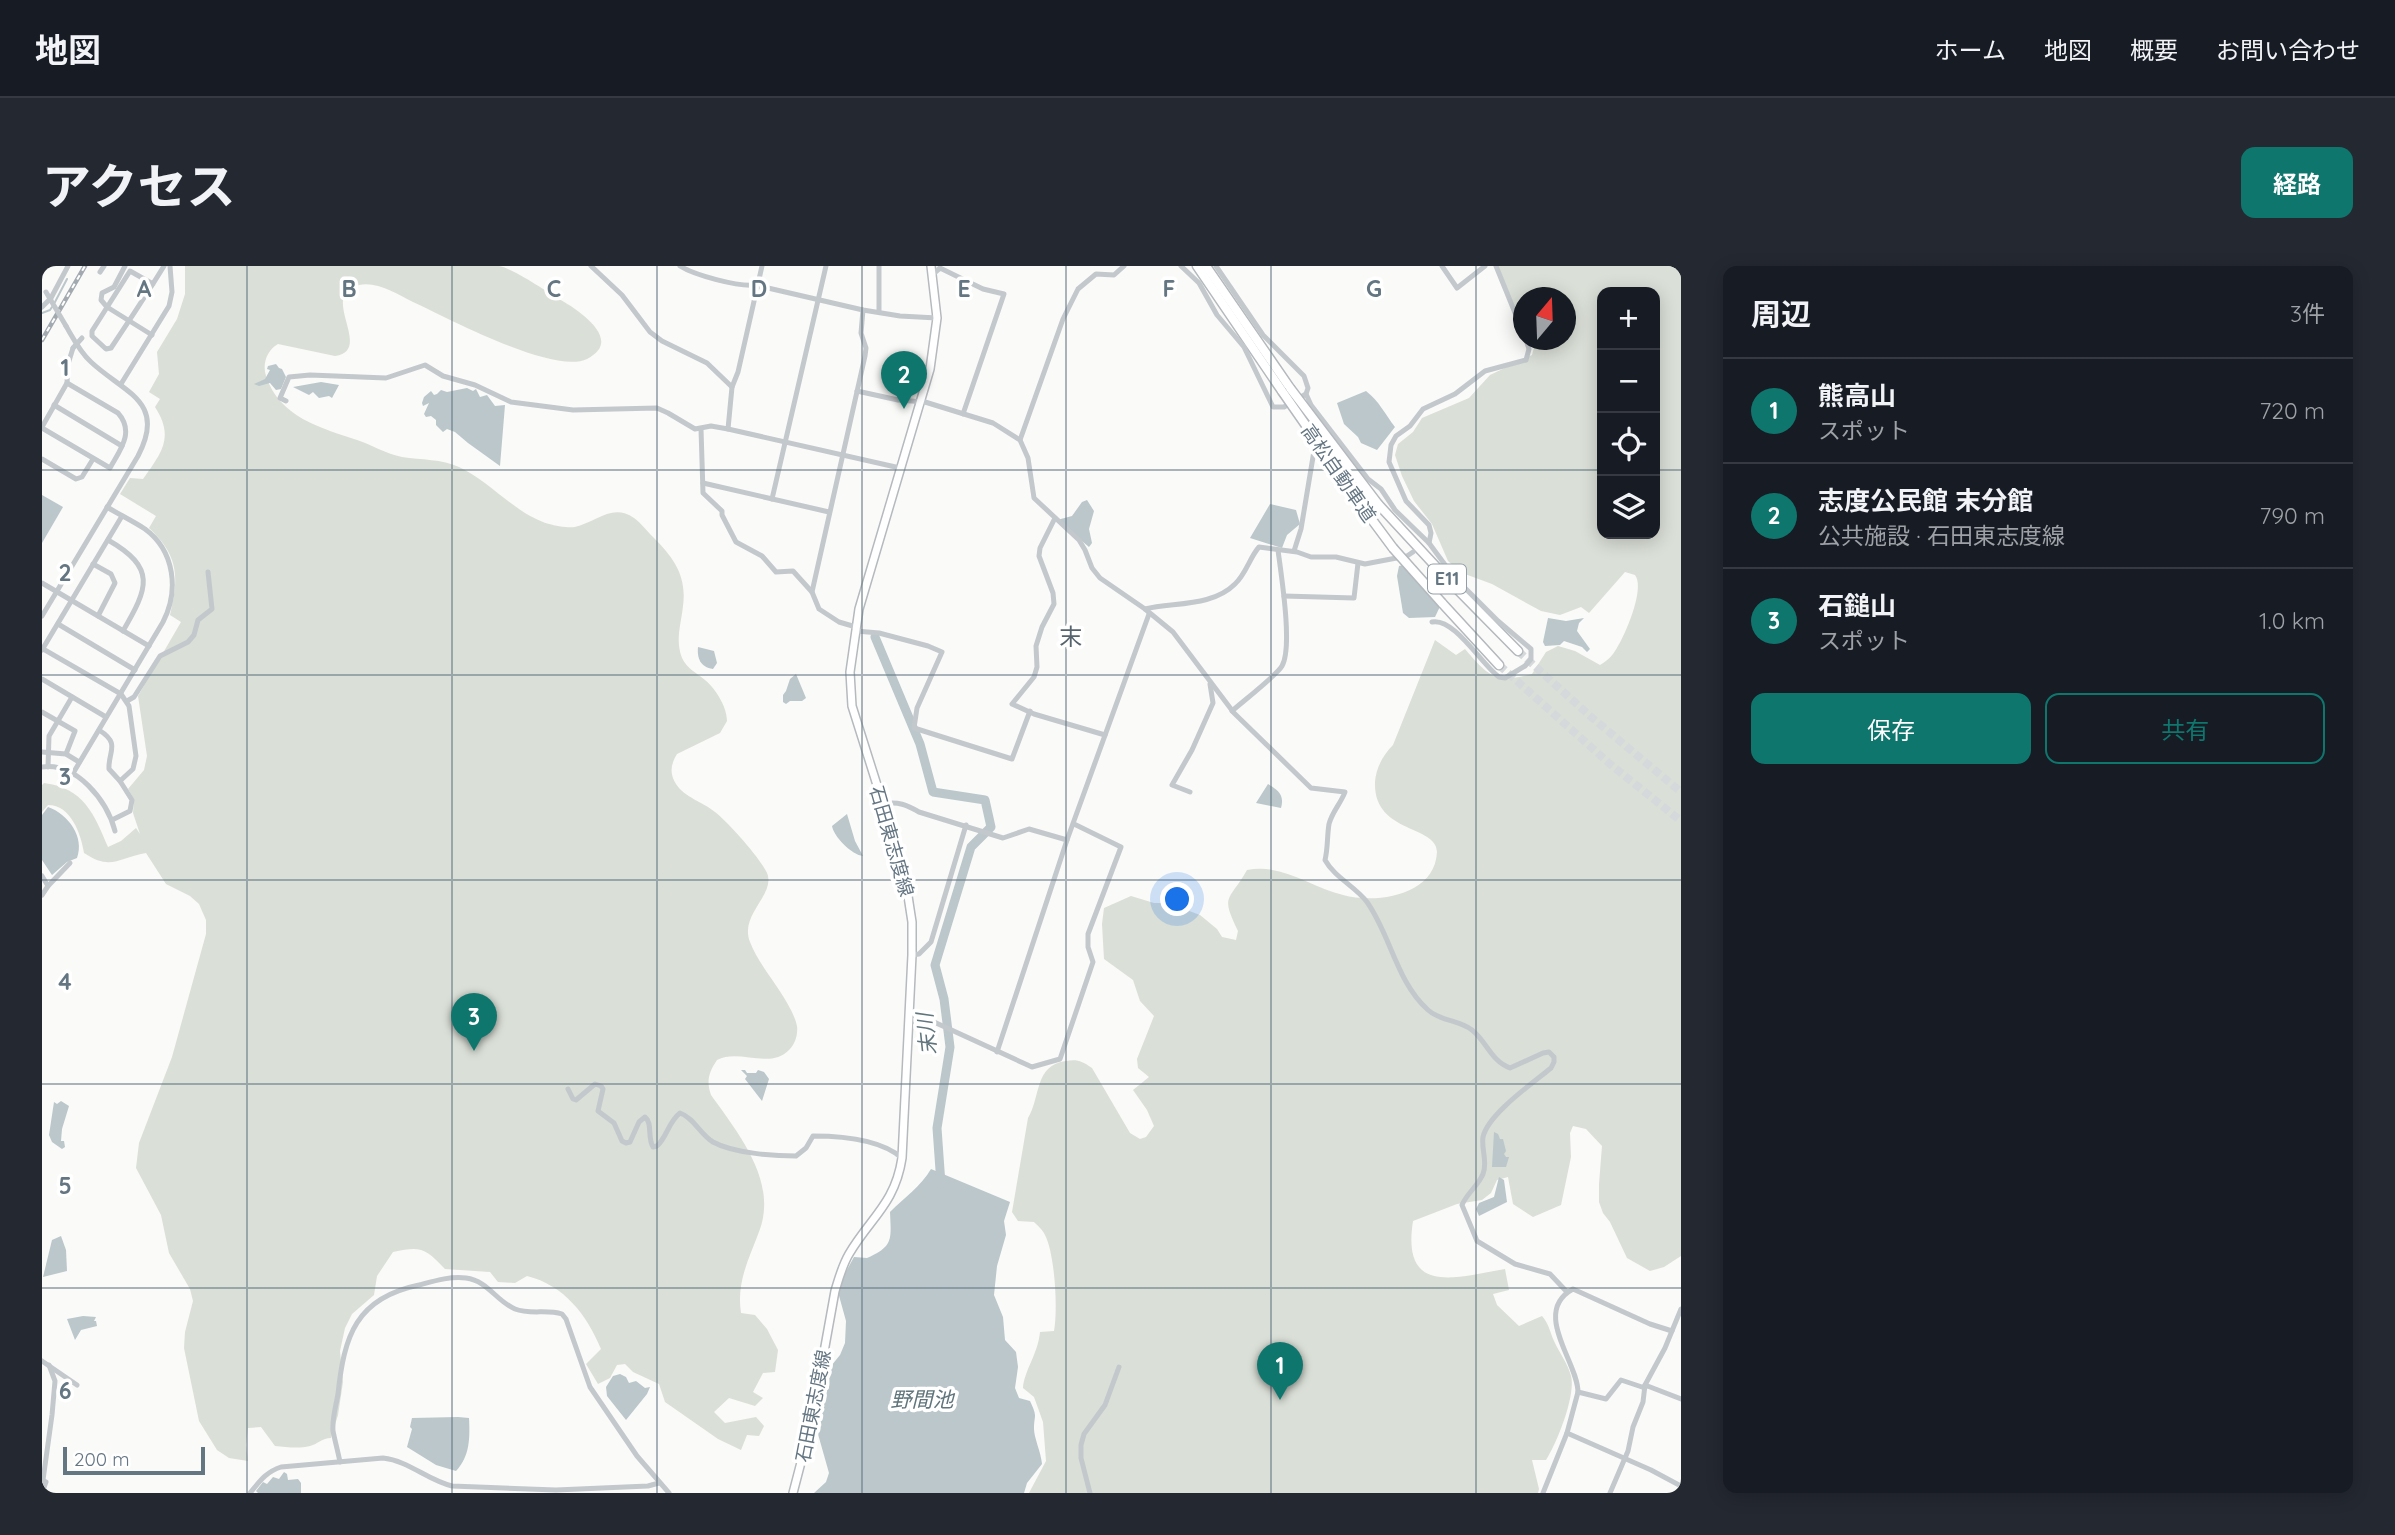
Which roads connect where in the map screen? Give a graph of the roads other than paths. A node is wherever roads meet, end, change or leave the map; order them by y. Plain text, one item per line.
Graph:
1 (68, 266) edge
2 (125, 266) edge
3 (164, 266) edge
4 (170, 266) edge
5 (591, 266) edge
6 (680, 266) edge
7 (762, 266) edge
8 (826, 266) edge
9 (878, 266) edge
10 (931, 266) edge
11 (1124, 266) edge
12 (1181, 266) edge
13 (1196, 266) edge
14 (1206, 266) edge
15 (1216, 266) edge
16 (1442, 266) edge
17 (1485, 266) edge
18 (1496, 266) edge
19 (599, 269) edge
20 (932, 275) junction
21 (153, 284) junction
22 (42, 286) edge
23 (758, 286) junction
24 (818, 300) junction
25 (42, 307) edge
26 (107, 307) junction
27 (1513, 308) edge
28 (863, 310) junction
29 (879, 312) junction
30 (937, 318) junction
31 (129, 321) junction
32 (91, 333) junction
33 (152, 335) junction
34 (1530, 350) edge
35 (67, 383) junction
36 (121, 384) junction
37 (732, 387) junction
38 (1286, 390) junction
39 (857, 391) junction
40 (1306, 394) junction
41 (286, 401) dead end
42 (920, 401) junction
43 (54, 405) junction
44 (963, 414) junction
45 (42, 427) edge
46 (701, 429) junction
47 (728, 429) junction
48 (1333, 435) junction
49 (1020, 440) junction
50 (785, 442) junction
51 (122, 446) junction
52 (842, 455) junction
53 (42, 459) edge
54 (93, 459) junction
55 (110, 468) junction
56 (900, 468) junction
57 (125, 477) junction
58 (703, 483) junction
59 (772, 499) junction
60 (107, 507) junction
61 (829, 512) junction
62 (122, 516) junction
63 (1055, 519) junction
64 (108, 540) junction
65 (1427, 545) junction
66 (1278, 550) junction
67 (1294, 551) junction
68 (1413, 552) dead end
69 (1358, 562) junction
70 (93, 564) junction
71 (208, 572) dead end
72 (42, 583) edge
73 (57, 591) junction
74 (812, 592) junction
75 (1284, 596) junction
76 (72, 600) junction
77 (1147, 611) junction
78 (98, 616) junction
79 (42, 617) edge
80 (1432, 622) dead end
81 (58, 624) junction
82 (856, 629) junction
83 (123, 631) junction
84 (149, 646) junction
85 (42, 649) edge
86 (1518, 651) tunnel mouth
87 (1499, 665) tunnel mouth
88 (135, 670) junction
89 (42, 679) edge
90 (1209, 681) junction
91 (121, 694) junction
92 (72, 697) junction
93 (127, 701) junction
94 (1030, 711) junction
95 (1232, 711) junction
96 (42, 712) edge
97 (106, 717) junction
98 (56, 721) junction
99 (99, 730) junction
100 (1105, 735) junction
101 (45, 752) edge
102 (66, 754) junction
103 (79, 762) junction
104 (45, 767) edge
105 (72, 775) junction
106 (120, 781) junction
107 (1190, 792) dead end
108 (883, 804) junction
109 (112, 820) junction
110 (1074, 824) junction
111 (966, 825) junction
112 (115, 831) dead end
113 (1067, 840) junction
114 (70, 863) dead end
115 (42, 876) edge
116 (48, 886) junction
117 (42, 895) edge
118 (912, 955) junction
119 (910, 1011) junction
120 (998, 1052) junction
121 (568, 1090) dead end
122 (902, 1157) junction
123 (1567, 1292) junction
124 (1681, 1311) edge
125 (1672, 1331) junction
126 (42, 1361) edge
127 (49, 1365) junction
128 (1119, 1367) dead end
129 (77, 1385) dead end
130 (1645, 1386) junction
131 (1578, 1392) junction
132 (1681, 1399) edge
133 (1567, 1433) junction
134 (1625, 1458) junction
135 (343, 1462) junction
136 (43, 1480) edge
137 (659, 1483) junction
138 (1681, 1486) edge
139 (42, 1493) edge
140 (250, 1493) edge
141 (669, 1493) edge
142 (793, 1493) edge
143 (1090, 1493) edge
144 (1543, 1493) edge
145 (1610, 1493) edge

1 - 25 street
2 - 26 street
3 - 21 street
4 - 33 street
5 - 19 street
6 - 23 street
7 - 23 street
8 - 24 street
9 - 29 street
10 - 20 main road, 石田東志度線
11 - 49 street
12 - 40 street
13 - 38 highway, 高松自動車道 / E11
14 - 38 highway, 高松自動車道 / E11
15 - 40 street
16 - 17 street
18 - 27 street
19 - 37 street
20 - 30 main road, 石田東志度線
20 - 44 street
21 - 26 street
21 - 31 street
22 - 36 street, bridge
23 - 24 street
23 - 37 street
24 - 28 street
24 - 50 street
26 - 31 street
26 - 32 street
28 - 29 street
28 - 39 street
29 - 30 street
30 - 42 main road, 石田東志度線
31 - 32 street
31 - 33 street
32 - 35 street, bridge
33 - 36 street
34 - 65 street
35 - 43 street
35 - 51 street
36 - 57 street
37 - 47 street
38 - 86 highway, 高松自動車道 / E11, bridge
38 - 87 highway, 高松自動車道 / E11, bridge
39 - 42 street
39 - 52 street
40 - 48 street
41 - 46 street
42 - 44 street
42 - 56 main road, 石田東志度線
43 - 45 street
43 - 51 street
44 - 49 street
45 - 54 street
46 - 47 street
46 - 58 street
47 - 50 street
48 - 65 street
48 - 67 street
49 - 63 street
50 - 52 street
50 - 59 street
51 - 55 street
52 - 56 street
52 - 61 street
53 - 54 street
54 - 55 street
55 - 57 street
56 - 82 main road, 石田東志度線
57 - 60 street
58 - 59 street
58 - 74 street
59 - 61 street
60 - 62 street
60 - 73 street
61 - 74 street
62 - 64 street
62 - 84 street
63 - 77 street
63 - 94 street
64 - 70 street
64 - 83 street
65 - 80 street
66 - 67 street
66 - 75 street
66 - 77 street
67 - 69 street
68 - 69 street
69 - 75 street
70 - 76 street
70 - 78 street
71 - 93 street
72 - 73 street
73 - 76 street
73 - 79 street
74 - 82 street
75 - 95 street
76 - 78 street
76 - 81 street
77 - 90 street
77 - 100 street
78 - 83 street
81 - 85 street
81 - 88 street
82 - 94 street
82 - 108 main road, 石田東志度線
83 - 84 street
84 - 88 street
85 - 91 street
88 - 91 street
89 - 92 street
90 - 95 street
90 - 107 street
91 - 93 street
91 - 97 street
92 - 97 street
92 - 98 street
93 - 106 street
94 - 100 street
95 - 123 street
96 - 98 street
97 - 99 street
98 - 101 street
98 - 102 street
99 - 103 street
99 - 106 street
100 - 110 street
101 - 102 street
101 - 104 street
102 - 103 street
103 - 105 street
104 - 105 street
105 - 109 street
106 - 109 street
108 - 111 street
108 - 118 main road, 石田東志度線
109 - 112 street
110 - 113 street
110 - 120 street
111 - 113 street
111 - 118 street
113 - 120 street
114 - 116 street
115 - 116 street
116 - 117 street
118 - 119 main road, 石田東志度線
119 - 120 street
119 - 122 main road, 石田東志度線
121 - 122 street
122 - 142 main road, 石田東志度線
123 - 125 street
123 - 131 street
124 - 125 street
125 - 130 street
126 - 127 street
127 - 129 street
127 - 136 street
128 - 143 street
130 - 131 street
130 - 132 street
130 - 134 street
131 - 133 street
133 - 134 street
133 - 144 street
134 - 138 street
134 - 145 street
135 - 137 street
135 - 137 street
135 - 140 street
136 - 139 street
137 - 141 street

